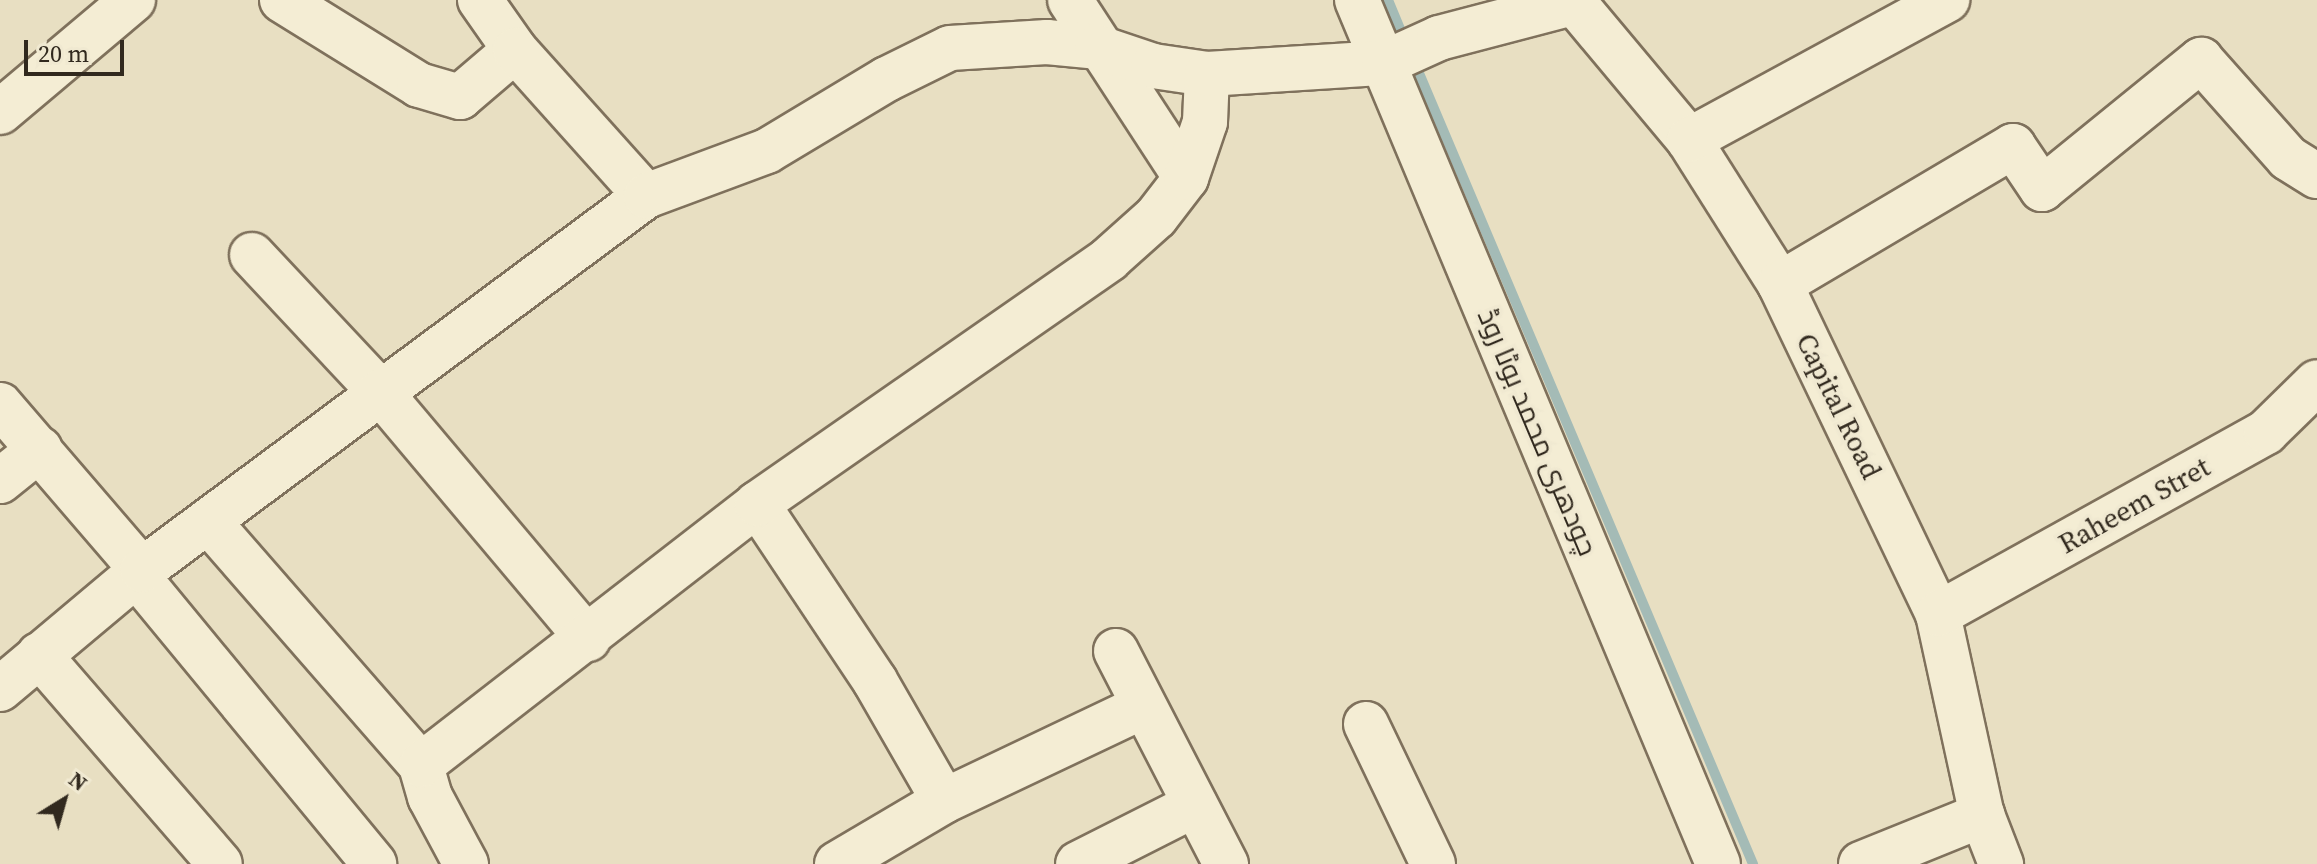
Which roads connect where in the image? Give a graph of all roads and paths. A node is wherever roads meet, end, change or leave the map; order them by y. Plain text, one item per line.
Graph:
1 (133, 0) edge
2 (282, 0) edge
3 (480, 0) edge
4 (1070, 0) edge
5 (1357, 0) edge
6 (1572, 1) edge
7 (1930, 4) edge
8 (1097, 47) junction
9 (515, 50) junction
10 (1384, 63) junction
11 (1207, 74) junction
12 (0, 112) edge
13 (1689, 140) junction
14 (2317, 176) edge
15 (1186, 178) junction
16 (646, 196) junction
17 (252, 255) dead end
18 (1780, 284) junction
19 (2317, 382) edge
20 (380, 392) junction
21 (0, 405) edge
22 (40, 449) junction
23 (0, 481) edge
24 (757, 504) junction
25 (208, 521) junction
26 (140, 573) junction
27 (1938, 614) junction
28 (588, 639) junction
29 (1116, 651) dead end
30 (39, 655) junction
31 (0, 689) edge
32 (1144, 706) junction
33 (1366, 724) dead end
34 (421, 765) junction
35 (944, 801) junction
36 (1195, 805) junction
37 (1982, 815) junction
38 (220, 864) edge
39 (374, 864) edge
40 (466, 864) edge
41 (837, 864) edge
42 (1078, 864) edge
43 (1226, 864) edge
44 (1433, 864) edge
45 (1718, 864) edge
46 (1861, 864) edge
47 (2001, 864) edge

1 - 12 street
2 - 9 street
3 - 9 street
4 - 8 street
5 - 10 street, چودھری محمد بوٹا روڈ
6 - 10 street
6 - 13 street, Capital Road
7 - 13 street
8 - 11 street
8 - 15 street
8 - 16 street
9 - 16 street
10 - 11 street
10 - 45 street, چودھری محمد بوٹا روڈ
11 - 15 street
13 - 18 street, Capital Road
14 - 18 street
15 - 24 street
16 - 20 street
17 - 20 street
18 - 27 street, Capital Road
19 - 27 street, Raheem Stret
20 - 25 street
20 - 28 street
21 - 22 street
22 - 23 street
22 - 26 street
24 - 28 street
24 - 35 street
25 - 26 street
25 - 34 street
26 - 30 street
26 - 39 street
27 - 37 street, Capital Road
28 - 34 street
29 - 32 street
30 - 31 street
30 - 38 street
32 - 35 street
32 - 36 street
33 - 44 street
34 - 40 street
35 - 41 street
36 - 42 street
36 - 43 street
37 - 46 street
37 - 47 street, Capital Road

